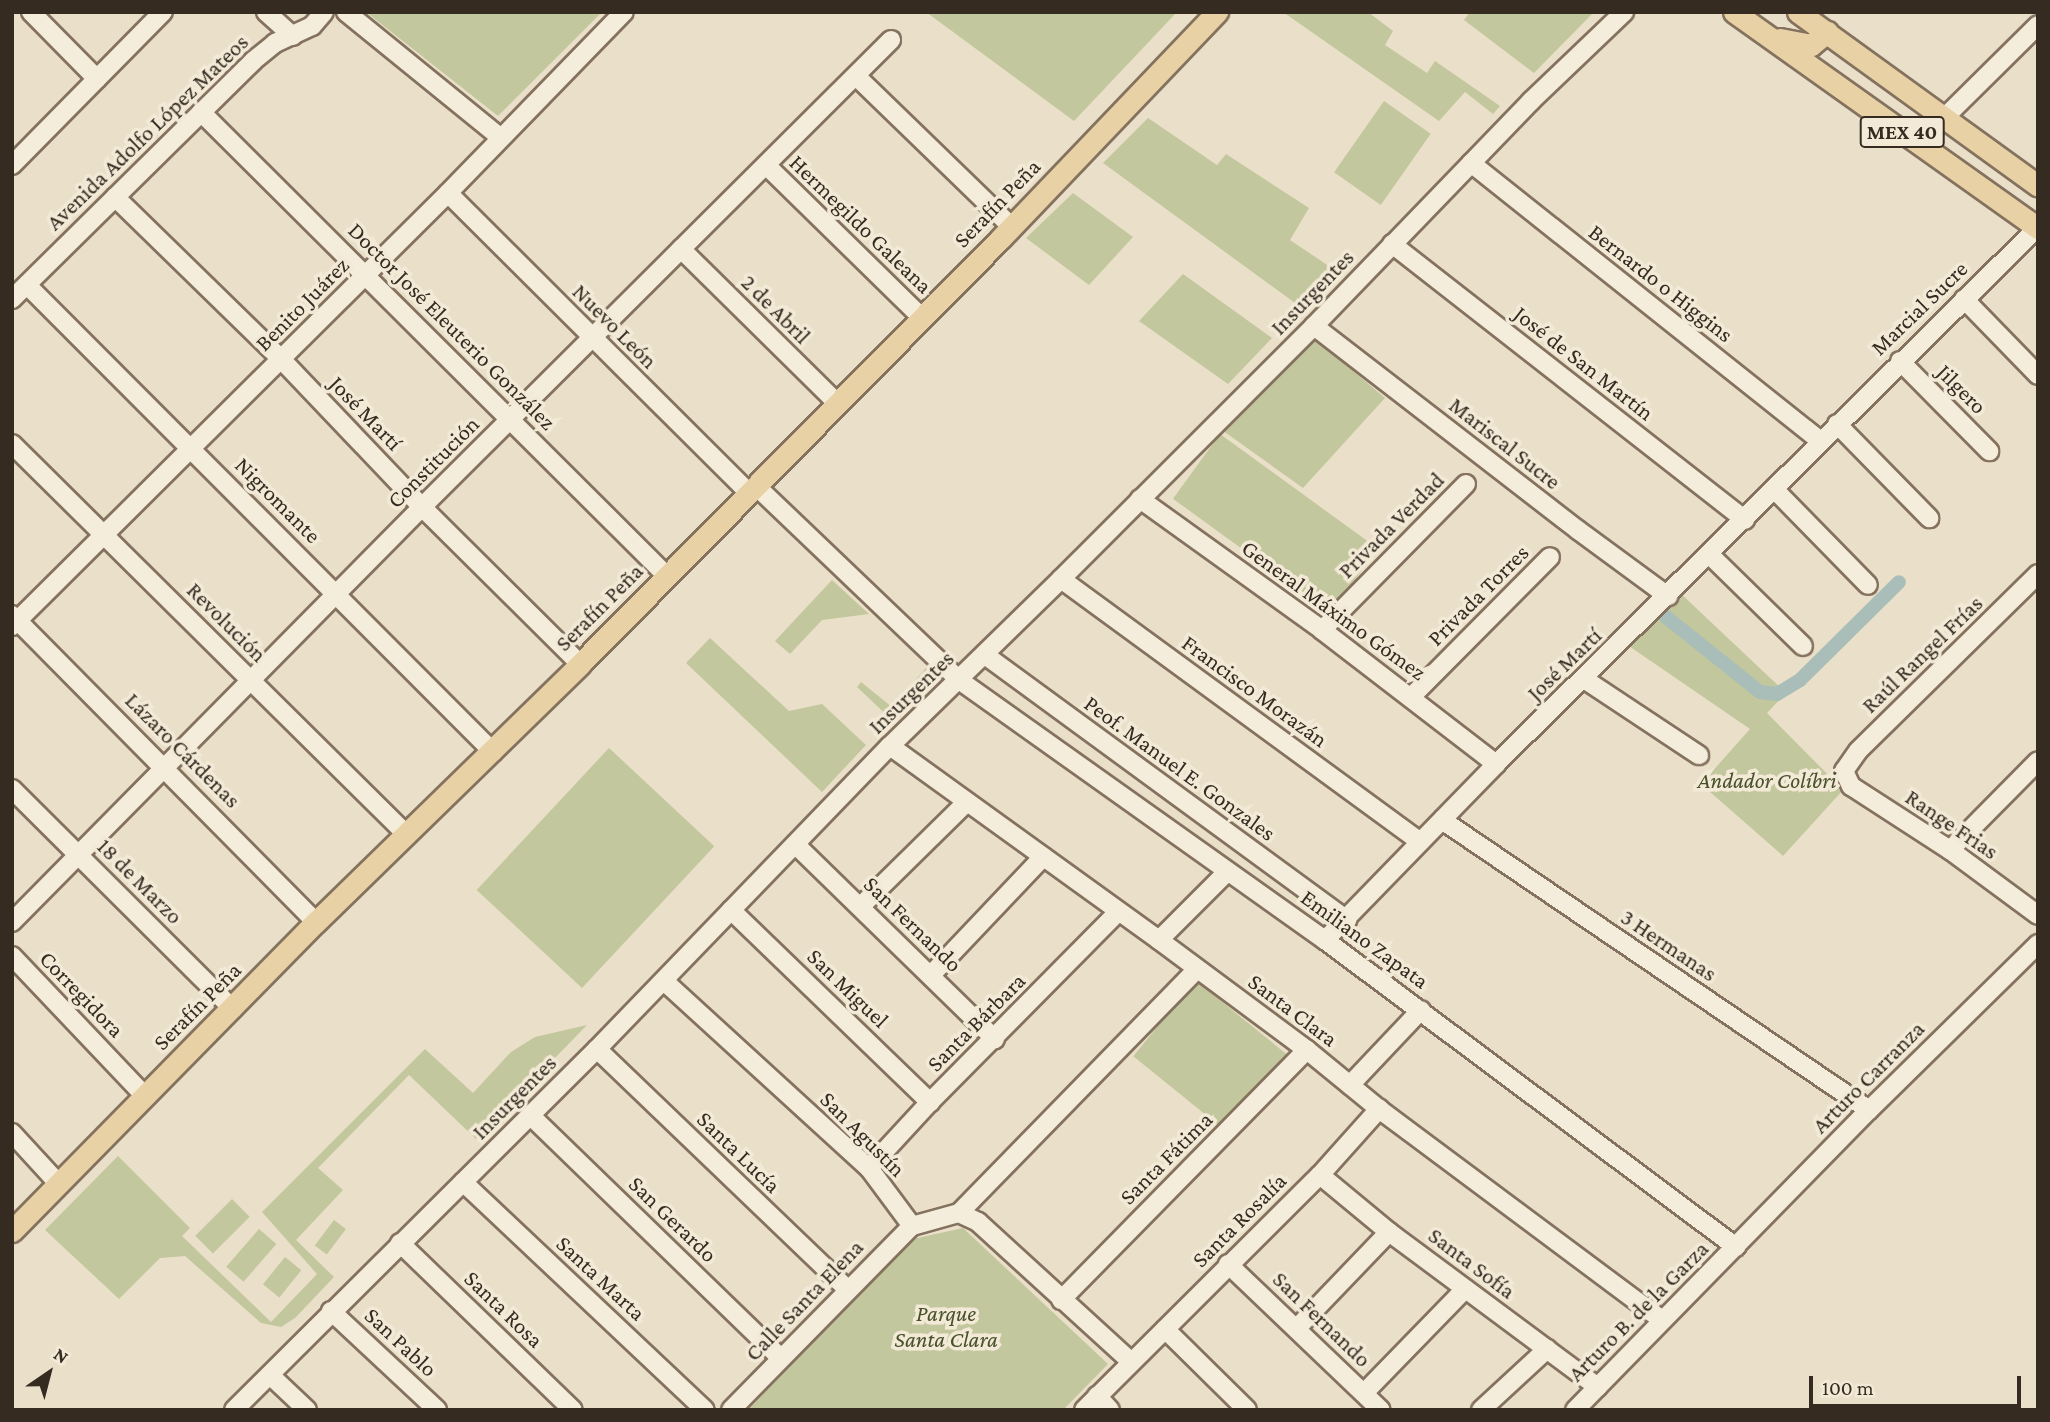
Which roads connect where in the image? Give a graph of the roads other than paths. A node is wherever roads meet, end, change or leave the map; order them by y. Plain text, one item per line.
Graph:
1 (31, 12) edge
2 (163, 12) edge
3 (266, 12) edge
4 (324, 12) edge
5 (346, 12) edge
6 (624, 12) edge
7 (1217, 12) edge
8 (1624, 12) edge
9 (1734, 12) edge
10 (1798, 12) edge
11 (2038, 25) edge
12 (1827, 32) junction
13 (293, 36) junction
14 (1768, 36) junction
15 (891, 40) dead end
16 (856, 76) junction
17 (97, 79) junction
18 (201, 111) junction
19 (1944, 118) junction
20 (500, 136) junction
21 (15, 158) edge
22 (1471, 163) junction
23 (766, 165) junction
24 (2038, 186) edge
25 (448, 193) junction
26 (115, 197) junction
27 (1012, 227) junction
28 (2037, 228) edge
29 (1392, 244) junction
30 (681, 249) junction
31 (367, 275) junction
32 (27, 285) junction
33 (12, 299) edge
34 (1964, 299) junction
35 (922, 318) junction
36 (1314, 326) junction
37 (592, 338) junction
38 (281, 359) junction
39 (1900, 361) junction
40 (2038, 375) edge
41 (837, 403) junction
42 (510, 420) junction
43 (1837, 424) junction
44 (1821, 441) junction
45 (12, 444) edge
46 (191, 447) junction
47 (1989, 451) dead end
48 (1466, 484) dead end
49 (1774, 489) junction
50 (752, 490) junction
51 (1140, 499) junction
52 (422, 507) junction
53 (1930, 518) dead end
54 (1745, 520) junction
55 (105, 533) junction
56 (1710, 555) junction
57 (1550, 557) dead end
58 (667, 576) junction
59 (2037, 577) edge
60 (1061, 579) junction
61 (1868, 585) dead end
62 (337, 594) junction
63 (1668, 596) junction
64 (14, 621) edge
65 (1322, 630) junction
66 (1803, 646) dead end
67 (985, 655) junction
68 (580, 664) junction
69 (1584, 679) junction
70 (250, 680) junction
71 (959, 680) junction
72 (1411, 697) junction
73 (890, 746) junction
74 (493, 752) junction
75 (1699, 755) dead end
76 (2038, 761) edge
77 (1496, 764) junction
78 (166, 767) junction
79 (1844, 771) joint
80 (12, 789) edge
81 (967, 802) junction
82 (1442, 820) junction
83 (407, 835) junction
84 (1420, 842) junction
85 (796, 845) junction
86 (1950, 850) junction
87 (78, 854) junction
88 (1042, 857) junction
89 (1227, 872) junction
90 (861, 906) junction
91 (731, 910) junction
92 (1118, 912) junction
93 (2038, 915) edge
94 (1346, 920) junction
95 (12, 922) edge
96 (316, 922) junction
97 (1159, 940) junction
98 (1325, 940) junction
99 (2038, 944) edge
100 (12, 956) edge
101 (1197, 969) junction
102 (931, 975) junction
103 (664, 981) junction
104 (233, 1009) junction
105 (1421, 1010) junction
106 (995, 1039) junction
107 (597, 1049) junction
108 (1307, 1051) junction
109 (1350, 1084) junction
110 (145, 1096) junction
111 (930, 1102) junction
112 (1379, 1109) junction
113 (1869, 1110) junction
114 (531, 1116) junction
115 (12, 1133) edge
116 (869, 1168) junction
117 (1320, 1175) junction
118 (463, 1182) junction
119 (58, 1183) junction
120 (959, 1213) junction
121 (912, 1226) junction
122 (12, 1231) edge
123 (1390, 1232) junction
124 (400, 1243) junction
125 (1736, 1247) junction
126 (1228, 1264) junction
127 (847, 1289) junction
128 (1465, 1289) junction
129 (1061, 1300) junction
130 (331, 1311) junction
131 (1662, 1320) junction
132 (1297, 1328) junction
133 (1165, 1329) junction
134 (1547, 1349) junction
135 (781, 1358) junction
136 (1130, 1361) junction
137 (270, 1375) junction
138 (1598, 1387) junction
139 (1364, 1393) junction
140 (1097, 1396) junction
141 (234, 1410) edge
142 (307, 1410) edge
143 (437, 1410) edge
144 (573, 1410) edge
145 (705, 1410) edge
146 (731, 1410) edge
147 (1084, 1410) edge
148 (1110, 1410) edge
149 (1247, 1410) edge
150 (1381, 1410) edge
151 (1481, 1410) edge
152 (1575, 1410) edge

1 - 17 street
2 - 17 street
3 - 13 street
4 - 13 street, Avenida Adolfo López Mateos
5 - 20 street
6 - 20 street, Benito Juárez
7 - 27 main road, Serafín Peña
8 - 22 street, Insurgentes
9 - 14 main road, MEX 40
10 - 12 main road, MEX 40
11 - 19 street
12 - 14 main road
12 - 19 main road, MEX 40
13 - 18 street, Avenida Adolfo López Mateos
14 - 28 main road, MEX 40
15 - 16 street, Constitución
16 - 23 street, Constitución
16 - 27 street
17 - 21 street
18 - 26 street, Avenida Adolfo López Mateos
18 - 31 street, Doctor José Eleuterio González
19 - 24 main road, MEX 40
20 - 25 street, Benito Juárez
22 - 29 street, Insurgentes
22 - 44 street, Bernardo o Higgins
23 - 30 street, Constitución
23 - 35 street, Hermegildo Galeana
25 - 31 street, Benito Juárez
25 - 37 street, Nuevo León
26 - 32 street, Avenida Adolfo López Mateos
26 - 38 street, José Martí
27 - 35 main road, Serafín Peña
28 - 34 street, Marcial Sucre
29 - 36 street, Insurgentes
29 - 54 street, José de San Martín
30 - 37 street, Constitución
30 - 41 street, 2 de Abril
31 - 38 street, Benito Juárez
31 - 42 street, Doctor José Eleuterio González
32 - 33 street, Avenida Adolfo López Mateos
32 - 46 street, Nigromante
34 - 39 street, Marcial Sucre
34 - 40 street
35 - 41 main road, Serafín Peña
36 - 51 street, Insurgentes
36 - 63 street, Mariscal Sucre
37 - 42 street, Constitución
37 - 50 street, Nuevo León
38 - 46 street, Benito Juárez
38 - 52 street, José Martí
39 - 43 street, Marcial Sucre
39 - 47 street, Jilgero
41 - 50 main road, Serafín Peña
42 - 52 street, Constitución
42 - 58 street, Doctor José Eleuterio González
43 - 44 street, José Martí
43 - 53 street
44 - 49 street, José Martí
45 - 55 street, Revolución
46 - 55 street, Benito Juárez
46 - 62 street, Nigromante
48 - 65 street, Privada Verdad
49 - 54 street, José Martí
49 - 61 street
50 - 58 main road, Serafín Peña
50 - 71 street, Nuevo León
51 - 60 street, Insurgentes
51 - 65 street, General Máximo Gómez
52 - 62 street, Constitución
52 - 68 street, José Martí
54 - 56 street, José Martí
55 - 64 street, Benito Juárez
55 - 70 street, Revolución
56 - 63 street, José Martí
56 - 66 street
57 - 72 street, Privada Torres
58 - 68 main road, Serafín Peña
59 - 79 street, Raúl Rangel Frías
60 - 67 street, Insurgentes
60 - 84 street, Francisco Morazán
62 - 70 street, Constitución
62 - 74 street, Nigromante
63 - 69 street, José Martí
64 - 78 street, Lázaro Cárdenas
65 - 72 street, General Máximo Gómez
67 - 71 street, Insurgentes
67 - 94 street, Peof. Manuel E. Gonzales
68 - 74 main road, Serafín Peña
69 - 75 street
69 - 77 street, José Martí
70 - 78 street, Constitución
70 - 83 street, Revolución
71 - 73 street, Insurgentes
71 - 89 street, Emiliano Zapata
72 - 77 street, General Máximo Gómez
73 - 81 street, Santa Clara
73 - 85 street, Insurgentes
74 - 83 main road, Serafín Peña
76 - 86 street
77 - 82 street, José Martí
78 - 87 street, Constitución
78 - 96 street, Lázaro Cárdenas
79 - 86 street, Range Frias
80 - 87 street, 18 de Marzo
81 - 88 street, Santa Clara
81 - 90 street
82 - 84 street, José Martí
82 - 113 street, 3 Hermanas
83 - 96 main road, Serafín Peña
84 - 94 street, José Martí
85 - 90 street, San Fernando
85 - 91 street, Insurgentes
86 - 93 street, Range Frias
87 - 95 street, Constitución
87 - 104 street, 18 de Marzo
88 - 92 street, Santa Clara
88 - 102 street
89 - 97 street
89 - 98 street, Emiliano Zapata
90 - 102 street, San Fernando
91 - 103 street, Insurgentes
91 - 111 street, San Miguel
92 - 97 street, Santa Clara
92 - 106 street, Santa Bárbara
94 - 98 street, José Martí
96 - 104 main road, Serafín Peña
97 - 101 street, Santa Clara
98 - 105 street, Emiliano Zapata
99 - 113 street, Arturo Carranza
100 - 110 street, Corregidora
101 - 108 street, Santa Clara
101 - 120 street
102 - 106 street, San Fernando
103 - 107 street, Insurgentes
103 - 116 street, San Agustín
104 - 110 main road, Serafín Peña
105 - 109 street
105 - 125 street, Emiliano Zapata
106 - 111 street, Santa Bárbara
107 - 114 street, Insurgentes
107 - 127 street, Santa Lucía
108 - 109 street, Santa Clara
108 - 129 street, Santa Fátima
109 - 112 street, Santa Clara
110 - 119 main road, Serafín Peña
111 - 116 street, Santa Bárbara
112 - 117 street, Santa Rosalía
112 - 131 street, Santa Clara
113 - 125 street, Arturo Carranza
114 - 118 street, Insurgentes
114 - 135 street, San Gerardo
115 - 119 street
116 - 121 street, San Agustín
117 - 123 street, Santa Sofía
117 - 126 street, Santa Rosalía
118 - 124 street, Insurgentes
118 - 145 street, Santa Marta
119 - 122 main road, Serafín Peña
120 - 121 street
120 - 129 street
121 - 127 street, Calle Santa Elena
123 - 128 street, Santa Sofía
123 - 132 street
124 - 130 street, Insurgentes
124 - 144 street, Santa Rosa
125 - 131 street, Arturo B. de la Garza
126 - 132 street, San Fernando
126 - 133 street, Santa Rosalía
127 - 135 street, Calle Santa Elena
128 - 134 street, Santa Sofía
128 - 139 street
129 - 136 street
130 - 137 street, Insurgentes
130 - 143 street, San Pablo
131 - 138 street, Arturo B. de la Garza
132 - 139 street, San Fernando
133 - 136 street, Santa Rosalía
133 - 149 street
134 - 138 street, Santa Sofía
134 - 151 street
135 - 146 street, Calle Santa Elena
136 - 140 street, Santa Rosalía
137 - 141 street, Insurgentes
137 - 142 street
138 - 152 street, Arturo B. de la Garza
139 - 150 street, San Fernando
140 - 147 street, Santa Rosalía
140 - 148 street

